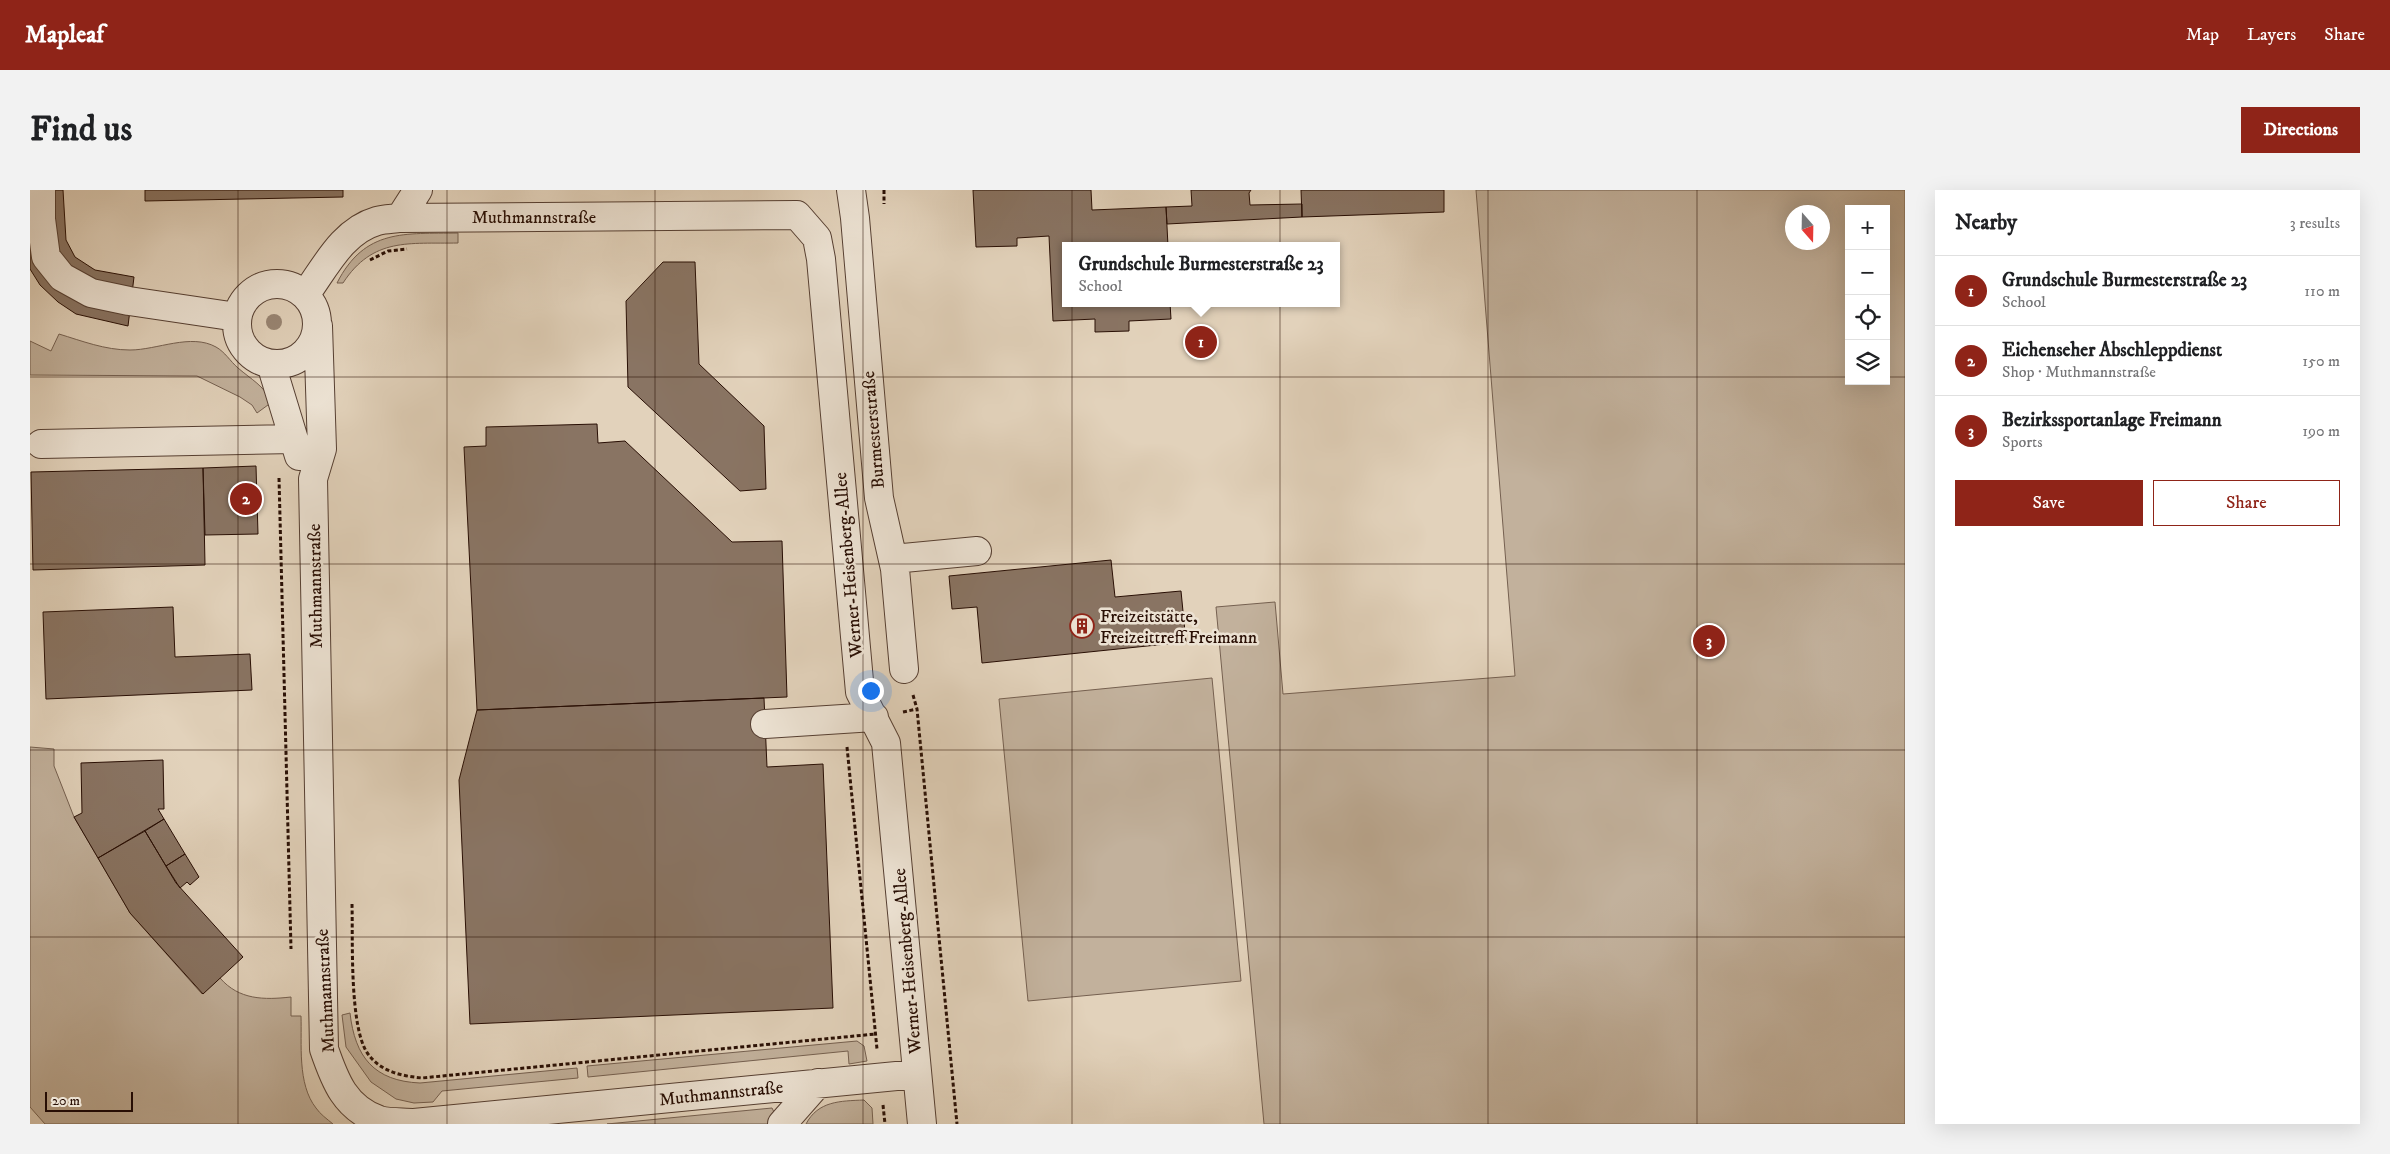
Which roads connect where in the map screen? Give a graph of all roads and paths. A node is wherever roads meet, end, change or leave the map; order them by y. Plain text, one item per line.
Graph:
1 (41, 190) edge
2 (418, 190) edge
3 (851, 190) edge
4 (798, 215) joint
5 (400, 218) junction
6 (415, 249) dead end
7 (366, 262) dead end
8 (305, 295) junction
9 (238, 317) junction
10 (318, 326) junction
11 (271, 364) junction
12 (294, 439) junction
13 (41, 444) dead end
14 (313, 479) junction
15 (977, 551) dead end
16 (893, 559) junction
17 (904, 668) dead end
18 (917, 709) dead end
19 (874, 717) junction
20 (765, 724) dead end
21 (352, 902) dead end
22 (875, 1034) dead end
23 (917, 1074) junction
24 (818, 1083) junction
25 (782, 1124) edge
26 (922, 1124) edge
27 (957, 1124) edge

1 - 9 street
2 - 5 street
3 - 16 street, Burmesterstraße
4 - 5 street, Muthmannstraße
4 - 19 street, Werner-Heisenberg-Allee
5 - 8 street, Muthmannstraße
6 - 7 path
8 - 9 street
8 - 10 street, Muthmannstraße
9 - 11 street
10 - 11 street
10 - 14 street, Muthmannstraße
11 - 12 street
12 - 13 street
12 - 14 street
14 - 24 street, Muthmannstraße
15 - 16 street
16 - 17 street, Burmesterstraße
18 - 27 path
19 - 20 street
19 - 23 street, Werner-Heisenberg-Allee
21 - 22 path
23 - 24 street, Muthmannstraße
23 - 26 street, Werner-Heisenberg-Allee
24 - 25 street

